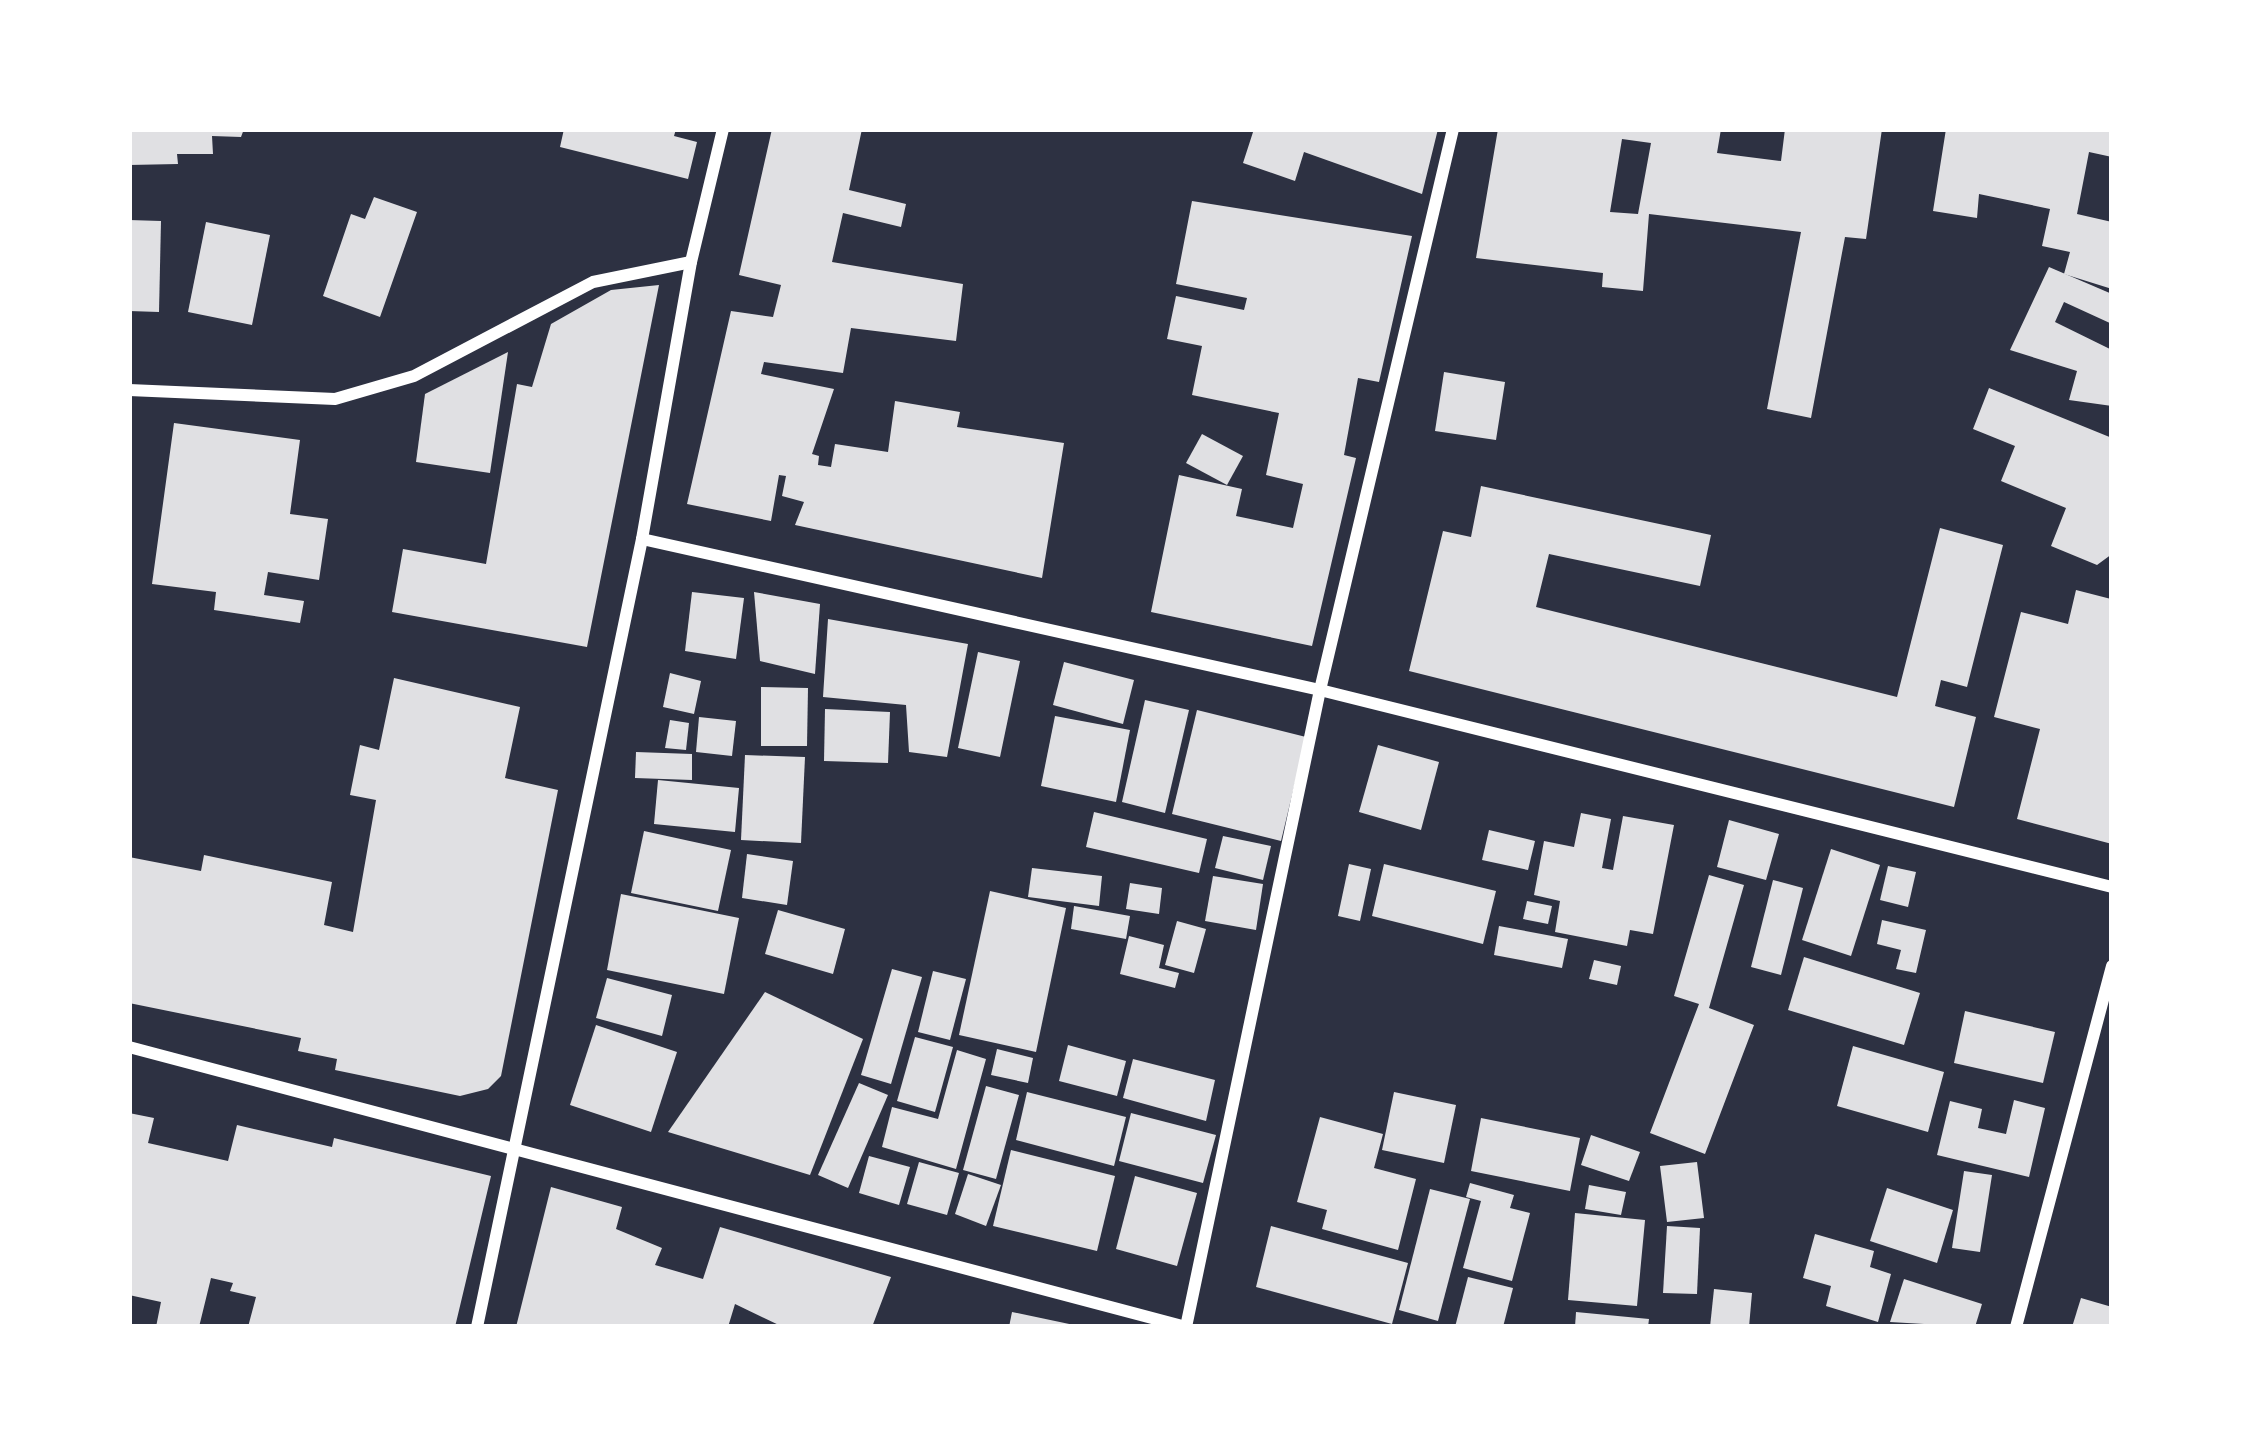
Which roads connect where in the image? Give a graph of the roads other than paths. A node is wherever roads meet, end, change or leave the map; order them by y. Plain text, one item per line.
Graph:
1 (724, 129) edge
2 (1453, 129) edge
3 (692, 262) junction
4 (129, 390) edge
5 (642, 539) junction
6 (1320, 690) junction
7 (2112, 886) edge
8 (2112, 966) edge
9 (129, 1047) edge
10 (514, 1146) junction
11 (477, 1327) edge
12 (1186, 1327) edge
13 (2016, 1327) edge

1 - 3 street
2 - 6 street
3 - 4 street
3 - 5 street
5 - 6 street
5 - 10 street
6 - 7 street
6 - 12 street
8 - 13 street
9 - 10 street
10 - 11 street
10 - 12 street

